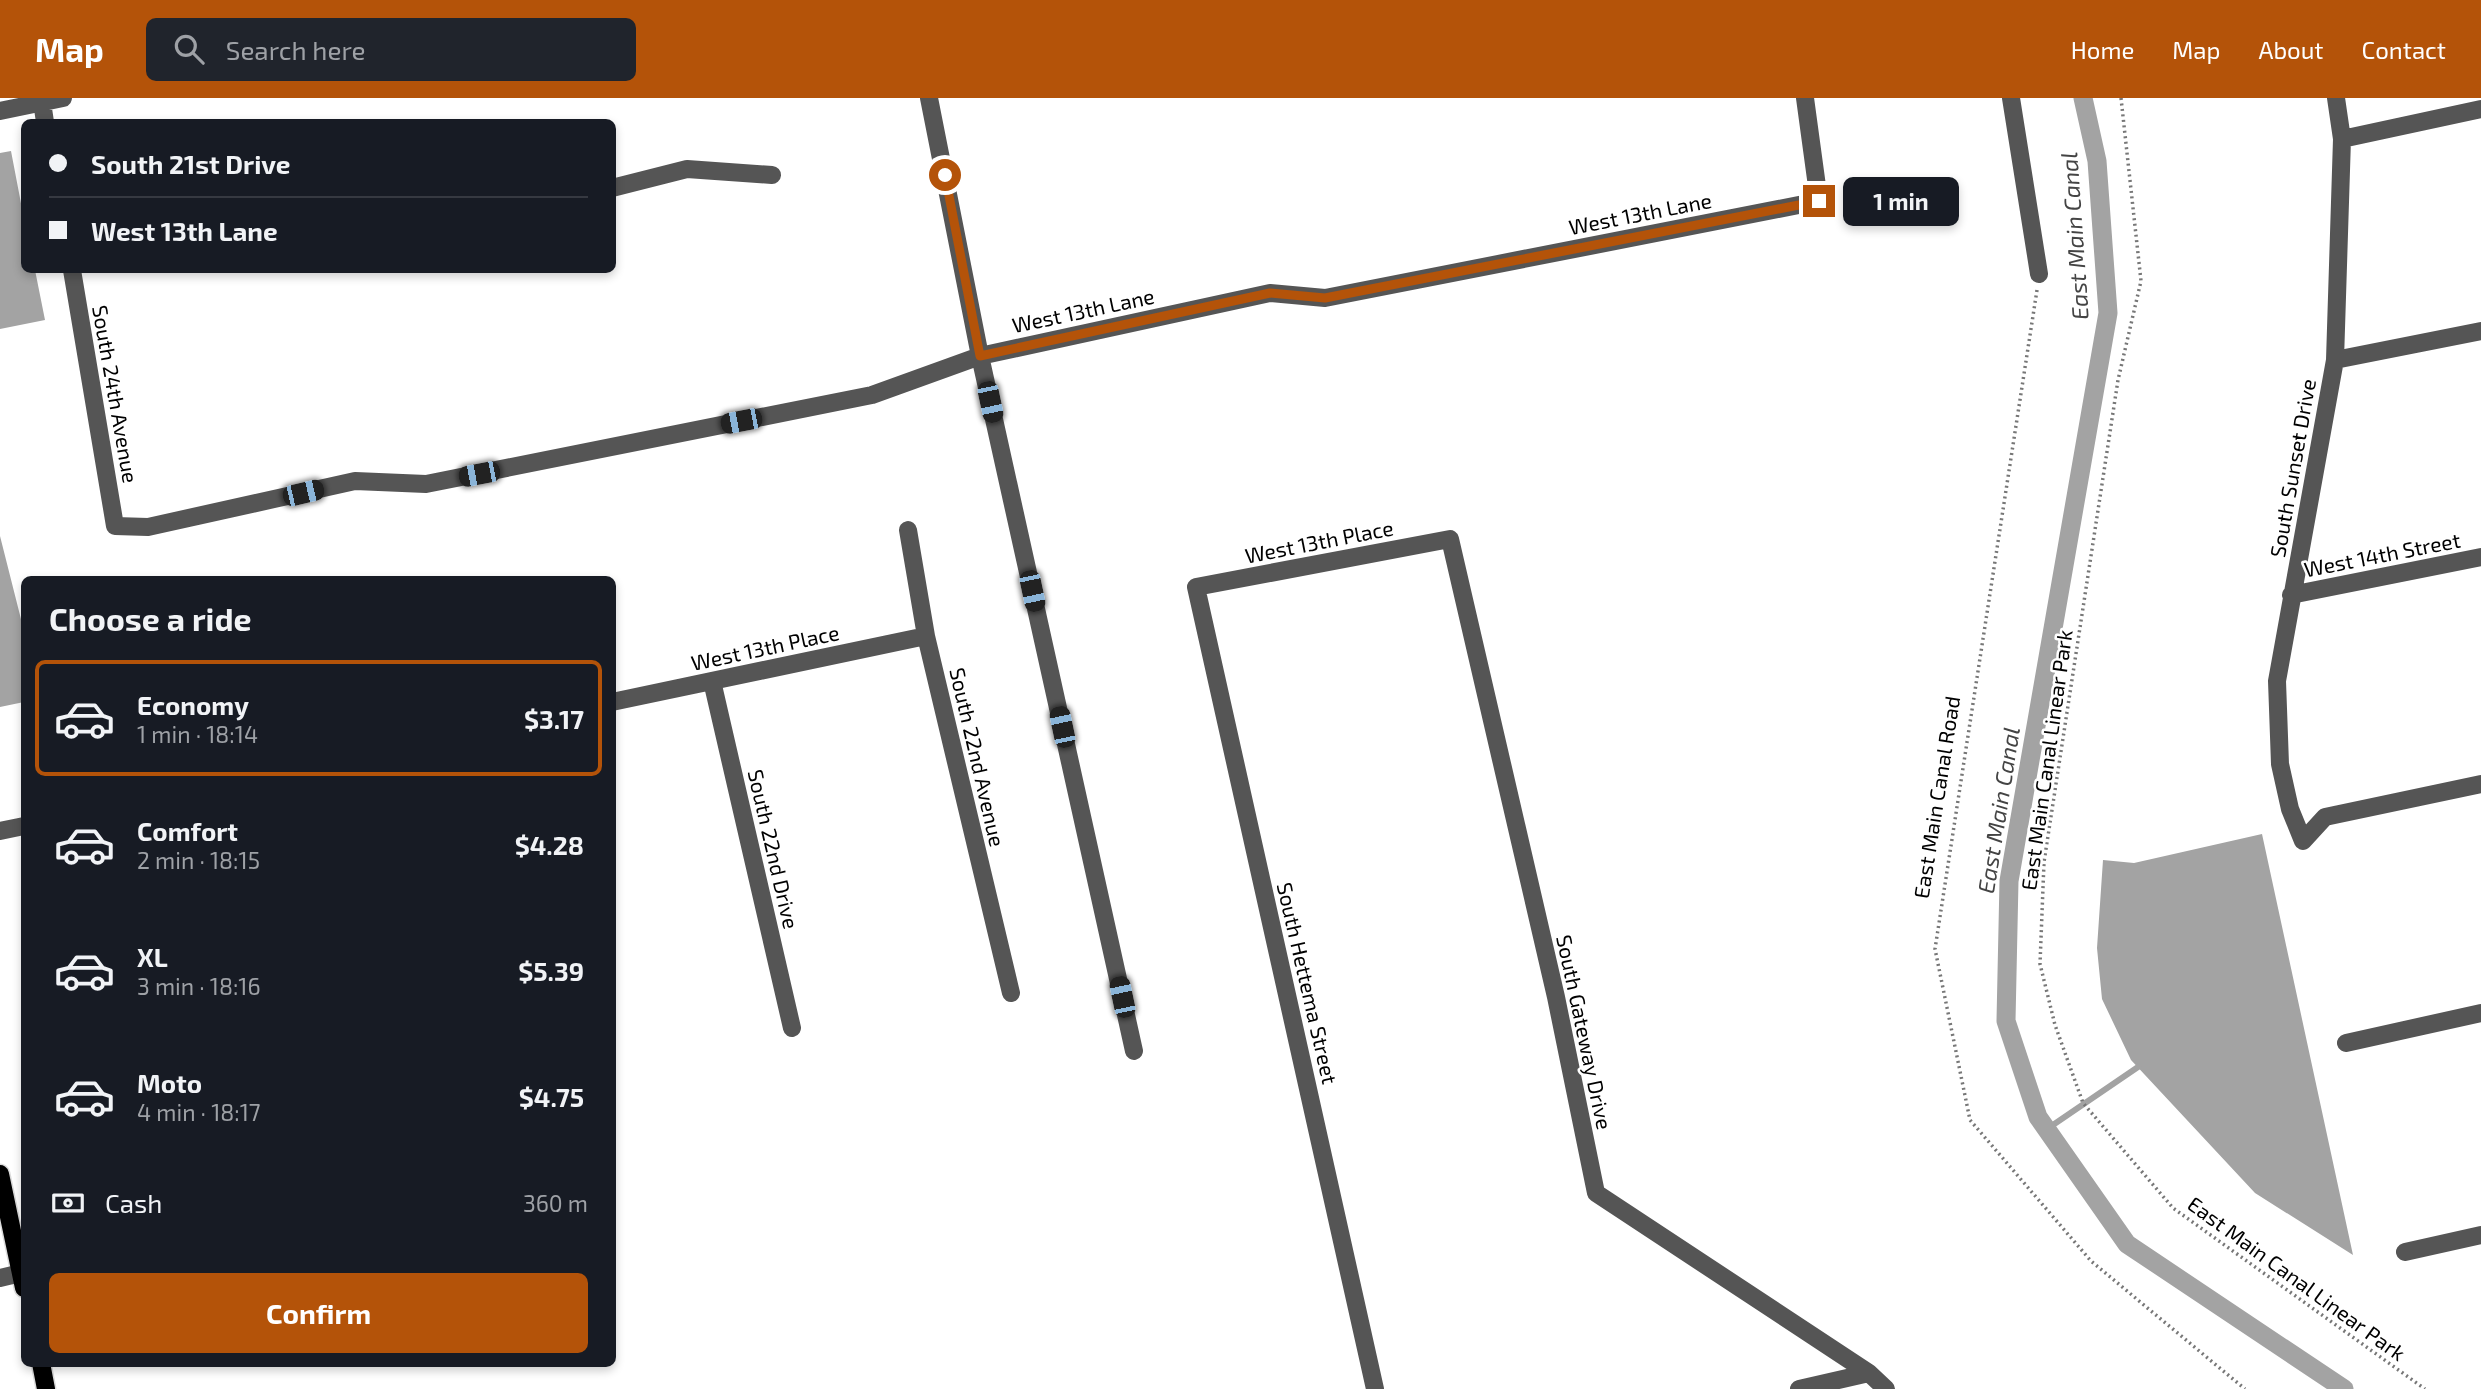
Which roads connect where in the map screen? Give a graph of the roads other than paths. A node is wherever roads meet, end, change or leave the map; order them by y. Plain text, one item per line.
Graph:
1 (63, 98) edge
2 (929, 98) edge
3 (1805, 98) edge
4 (2011, 98) edge
5 (2336, 98) edge
6 (42, 103) junction
7 (2481, 109) edge
8 (0, 111) edge
9 (45, 119) edge
10 (2342, 139) junction
11 (772, 175) dead end
12 (616, 187) edge
13 (73, 273) edge
14 (2039, 274) road end
15 (2481, 331) edge
16 (980, 356) junction
17 (2335, 360) junction
18 (115, 526) joint
19 (908, 530) dead end
20 (1450, 539) joint
21 (2481, 557) edge
22 (1196, 587) joint
23 (2291, 595) junction
24 (926, 636) junction
25 (712, 681) junction
26 (616, 701) edge
27 (2481, 784) edge
28 (21, 827) edge
29 (0, 831) edge
30 (1011, 993) dead end
31 (2481, 1013) edge
32 (792, 1028) dead end
33 (2346, 1043) dead end
34 (1134, 1051) dead end
35 (0, 1174) edge
36 (2481, 1235) edge
37 (2404, 1252) dead end
38 (21, 1272) edge
39 (0, 1278) edge
40 (21, 1281) edge
41 (42, 1367) edge
42 (1869, 1373) junction
43 (46, 1389) edge
44 (1375, 1389) edge
45 (1799, 1389) edge
46 (1886, 1389) edge

1 - 6 street
2 - 16 street
3 - 16 street, West 13th Lane
4 - 14 street
5 - 10 street, South Sunset Drive
6 - 8 street
6 - 9 street
7 - 10 street
10 - 17 street, South Sunset Drive
11 - 12 street
13 - 18 street, South 24th Avenue
15 - 17 street
16 - 18 street, West 13th Lane
16 - 34 street
17 - 23 street, South Sunset Drive
19 - 24 street, South 22nd Avenue
20 - 22 street, West 13th Place
20 - 42 street, South Gateway Drive
21 - 23 street, West 14th Street
22 - 44 street, South Hettema Street
23 - 27 street, South Sunset Drive
24 - 25 street, West 13th Place
24 - 30 street, South 22nd Avenue
25 - 26 street, West 13th Place
25 - 32 street, South 22nd Drive
28 - 29 street
31 - 33 street
35 - 38 main road
36 - 37 street
39 - 40 street
41 - 43 main road
42 - 45 street
42 - 46 street, South Gateway Drive

